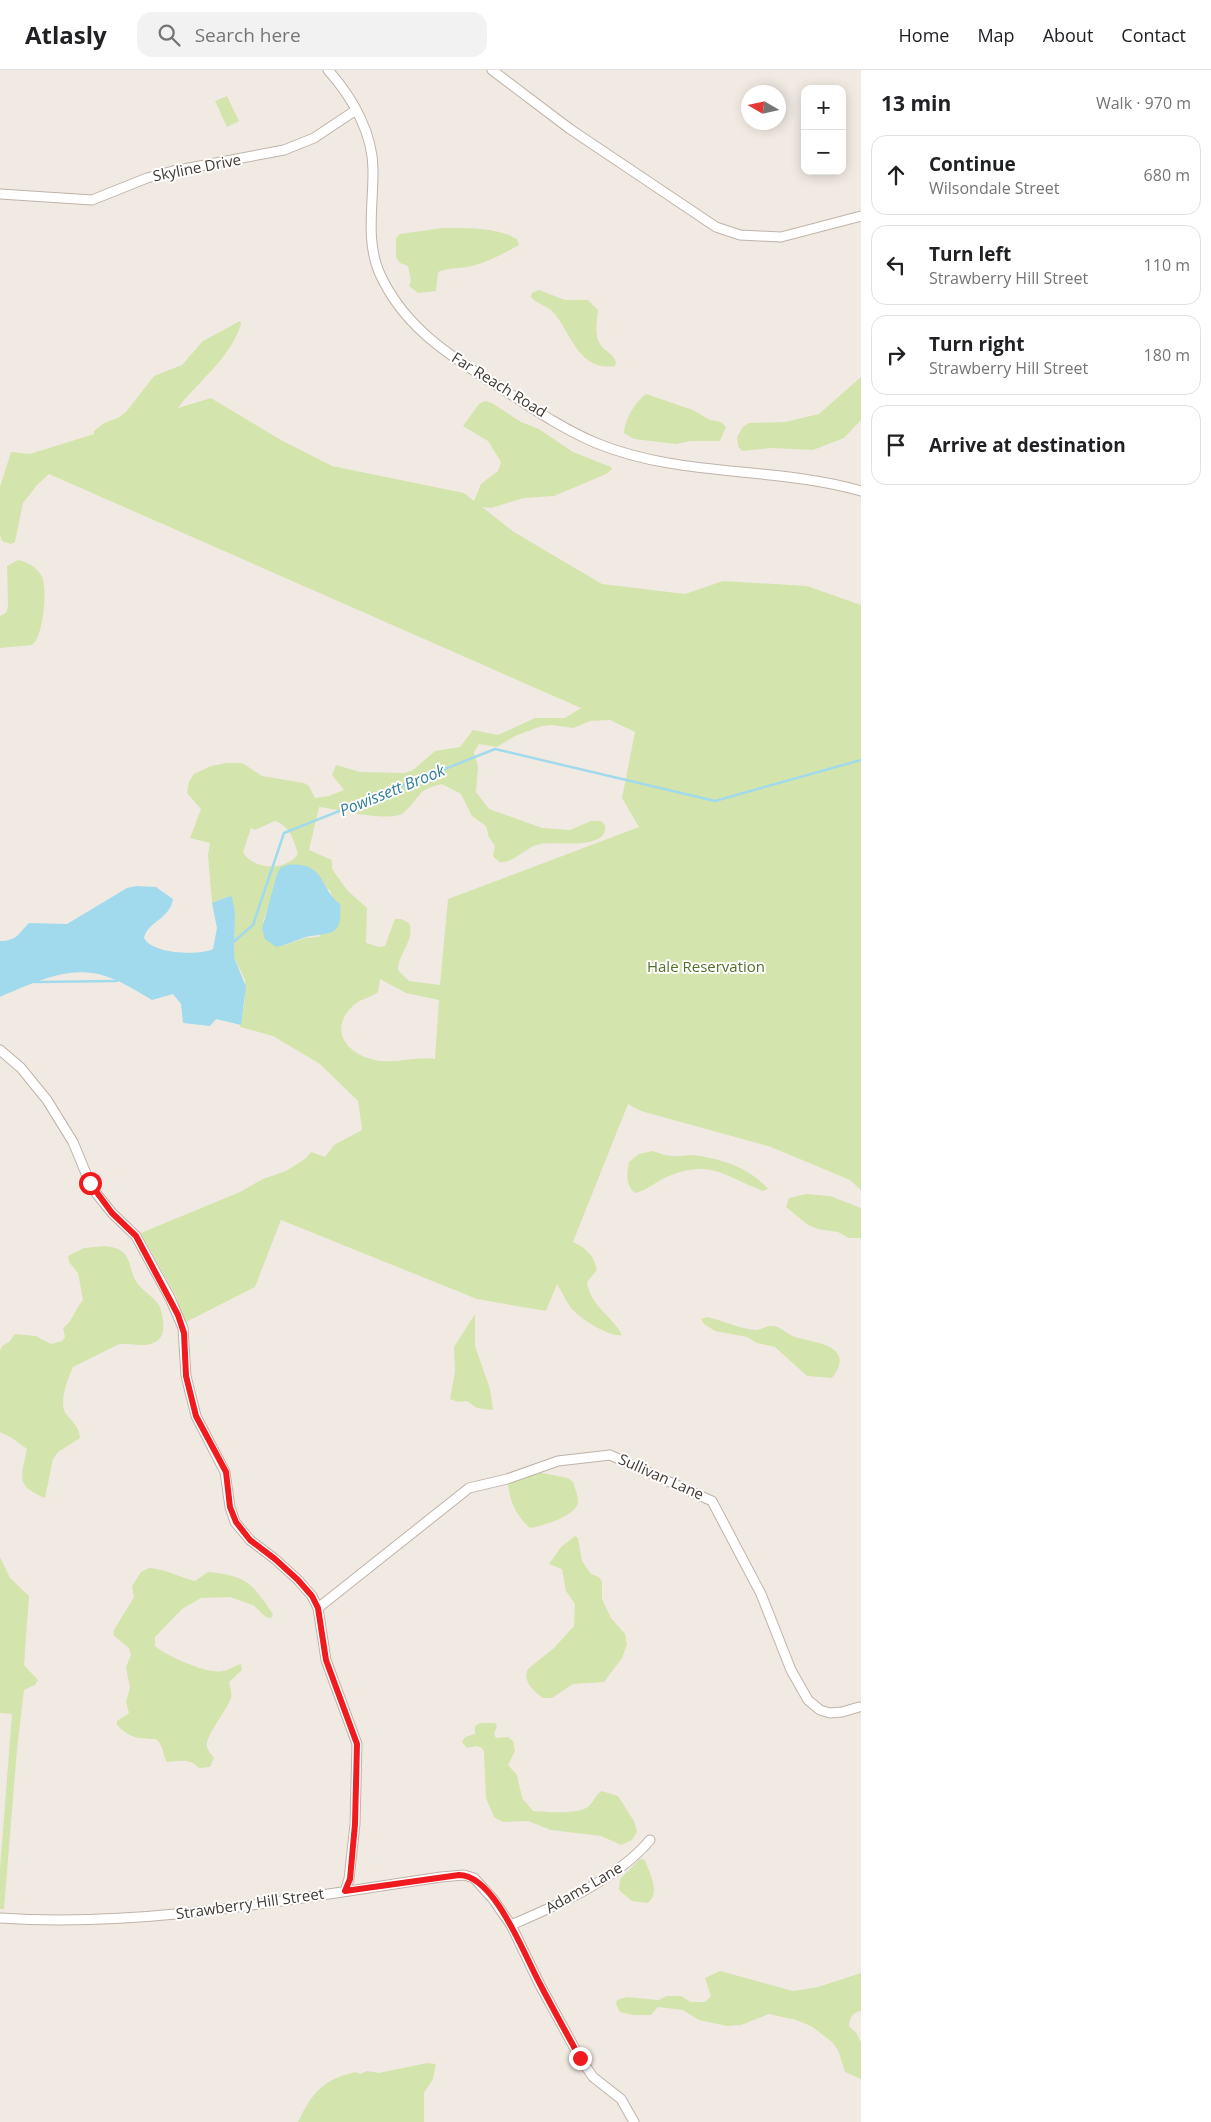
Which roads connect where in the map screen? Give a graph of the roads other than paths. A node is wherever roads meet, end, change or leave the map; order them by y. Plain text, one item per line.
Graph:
1 (328, 70) edge
2 (492, 70) edge
3 (356, 110) junction
4 (0, 194) edge
5 (861, 216) edge
6 (861, 491) edge
7 (0, 1050) edge
8 (318, 1608) junction
9 (859, 1707) dead end
10 (650, 1840) dead end
11 (345, 1891) junction
12 (0, 1918) edge
13 (511, 1925) junction
14 (634, 2122) edge

1 - 3 street, Far Reach Road
2 - 5 street
3 - 4 street, Skyline Drive
3 - 6 street, Far Reach Road
7 - 8 street
8 - 9 street, Sullivan Lane
8 - 11 street
10 - 13 street, Adams Lane
11 - 12 street, Strawberry Hill Street
11 - 13 street, Strawberry Hill Street
13 - 14 street, Strawberry Hill Street

